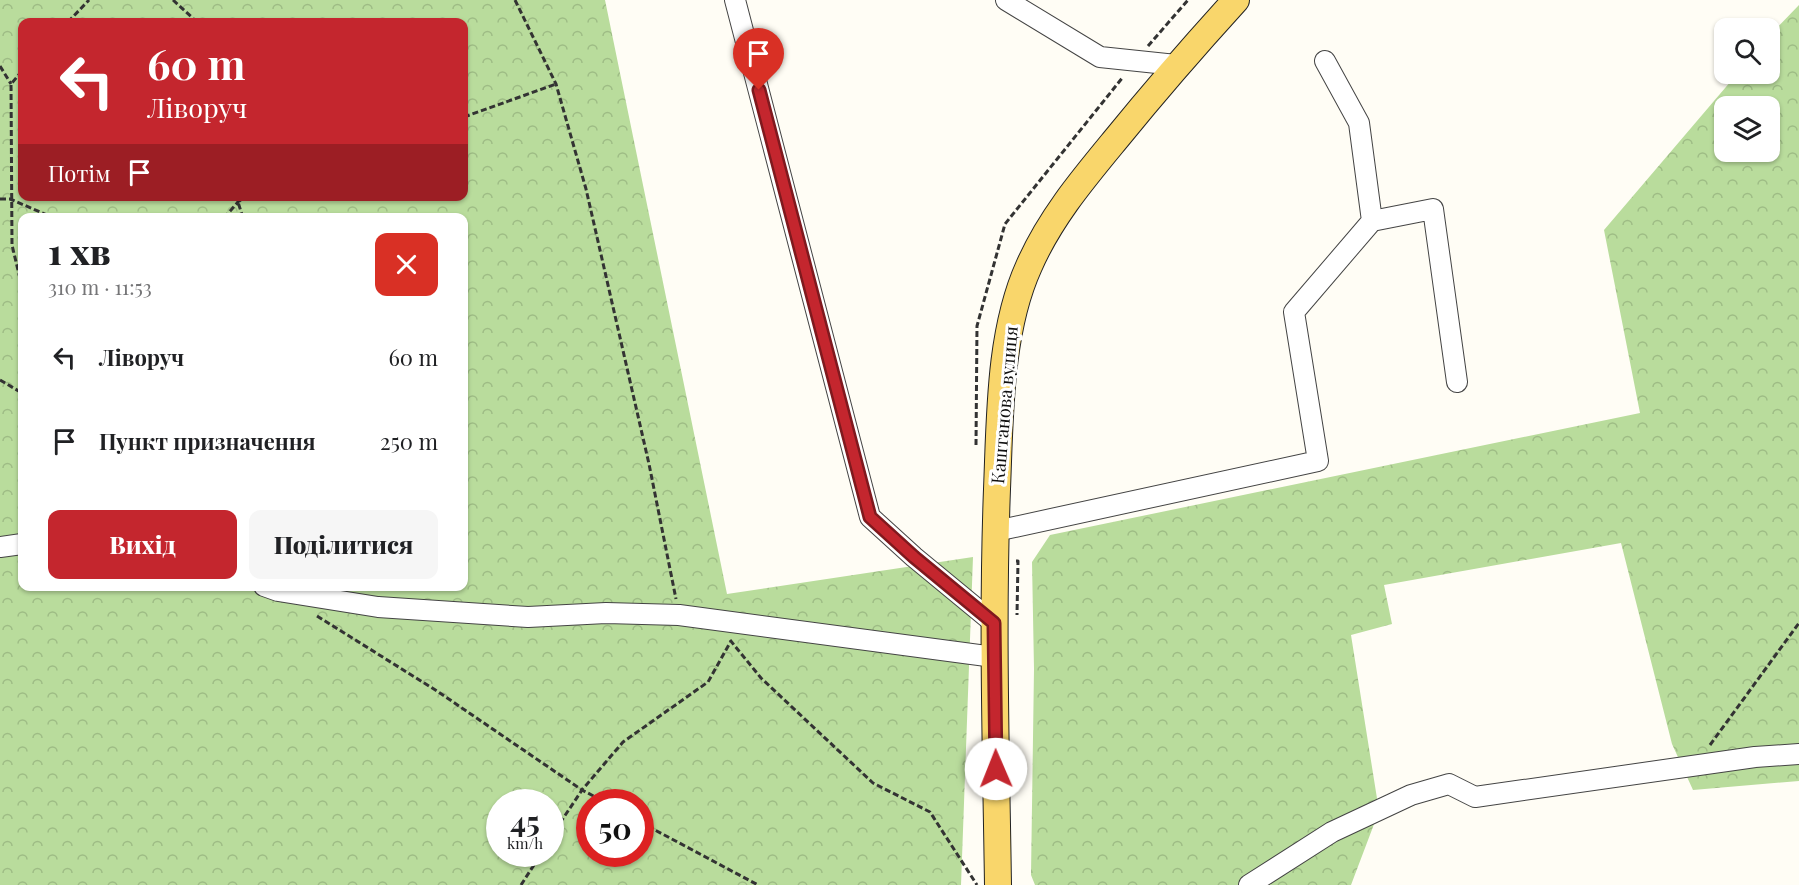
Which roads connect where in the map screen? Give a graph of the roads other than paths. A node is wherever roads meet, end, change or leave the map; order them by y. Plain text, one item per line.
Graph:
1 (735, 0) edge
2 (1006, 0) edge
3 (1236, 0) edge
4 (1325, 61) dead end
5 (1176, 65) junction
6 (1372, 221) junction
7 (1457, 382) dead end
8 (996, 531) junction
9 (18, 545) edge
10 (0, 547) edge
11 (278, 591) edge
12 (994, 623) junction
13 (994, 657) junction
14 (1799, 754) edge
15 (998, 885) edge
16 (1249, 885) edge

1 - 12 street
2 - 5 street
3 - 5 main road, Каштанова вулиця
4 - 6 street
5 - 8 main road, Каштанова вулиця
6 - 7 street
6 - 8 street
8 - 12 main road, Каштанова вулиця
9 - 10 street
11 - 13 street
12 - 13 main road, Каштанова вулиця
13 - 15 main road, Каштанова вулиця
14 - 16 street

